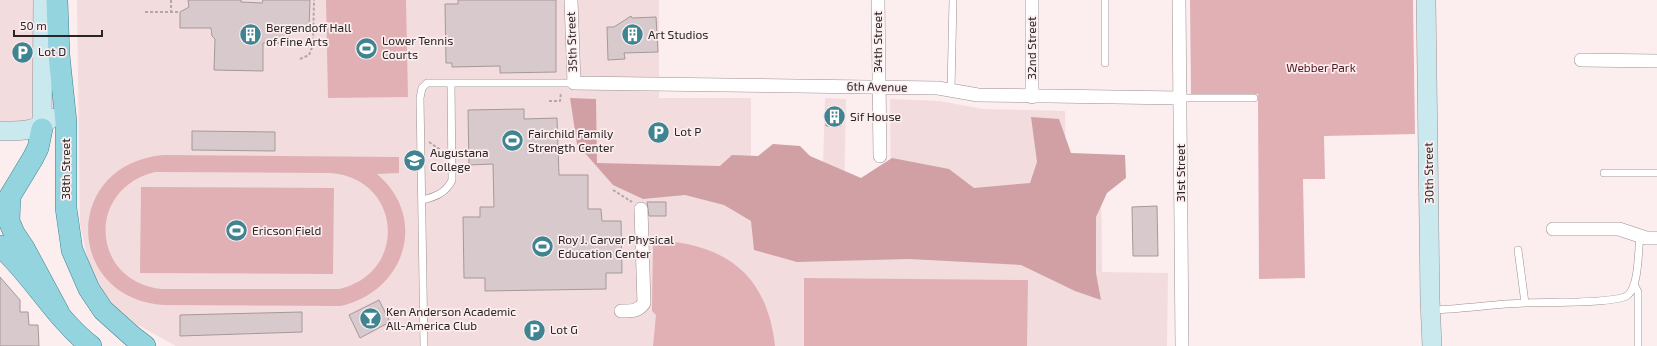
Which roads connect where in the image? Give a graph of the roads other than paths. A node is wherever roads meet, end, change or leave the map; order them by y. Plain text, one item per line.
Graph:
1 (42, 0) edge
2 (57, 0) edge
3 (571, 0) edge
4 (878, 0) edge
5 (954, 0) edge
6 (1032, 0) edge
7 (1105, 0) edge
8 (1179, 0) edge
9 (1426, 0) edge
10 (1581, 60) dead end
11 (1657, 61) edge
12 (1105, 62) dead end
13 (451, 83) junction
14 (567, 83) junction
15 (879, 87) junction
16 (951, 90) junction
17 (62, 91) junction
18 (1032, 97) junction
19 (1180, 98) junction
20 (1254, 98) dead end
21 (43, 127) junction
22 (0, 131) edge
23 (880, 156) dead end
24 (1604, 173) dead end
25 (1657, 173) edge
26 (422, 200) junction
27 (641, 209) road end
28 (1553, 229) dead end
29 (1640, 236) junction
30 (1657, 238) edge
31 (2, 249) edge
32 (1518, 250) dead end
33 (1634, 284) junction
34 (1525, 303) junction
35 (622, 310) dead end
36 (1431, 310) junction
37 (59, 313) junction
38 (91, 346) edge
39 (145, 346) edge
40 (424, 346) edge
41 (1182, 346) edge
42 (1432, 346) edge
43 (1638, 346) edge

1 - 21 street
2 - 17 main road, 38th Street
3 - 14 street, 35th Street
4 - 15 street, 34th Street
5 - 16 lane
6 - 18 street, 32nd Street
7 - 12 lane
8 - 19 street, 31st Street
9 - 36 street, 30th Street
10 - 11 street
13 - 14 lane
13 - 26 lane
13 - 26 lane
14 - 15 street, 6th Avenue
15 - 16 street, 6th Avenue
15 - 23 street, 34th Street
16 - 18 street, 6th Avenue
17 - 21 street
17 - 39 main road, 38th Street
18 - 19 street, 6th Avenue
19 - 20 lane
19 - 41 street, 31st Street
21 - 22 street
21 - 37 main road
24 - 25 lane
26 - 40 lane
27 - 35 street
28 - 29 street
29 - 30 street
29 - 33 lane
31 - 37 main road
32 - 34 lane
33 - 34 lane
33 - 43 lane
34 - 36 lane
36 - 42 street, 30th Street
37 - 38 main road

